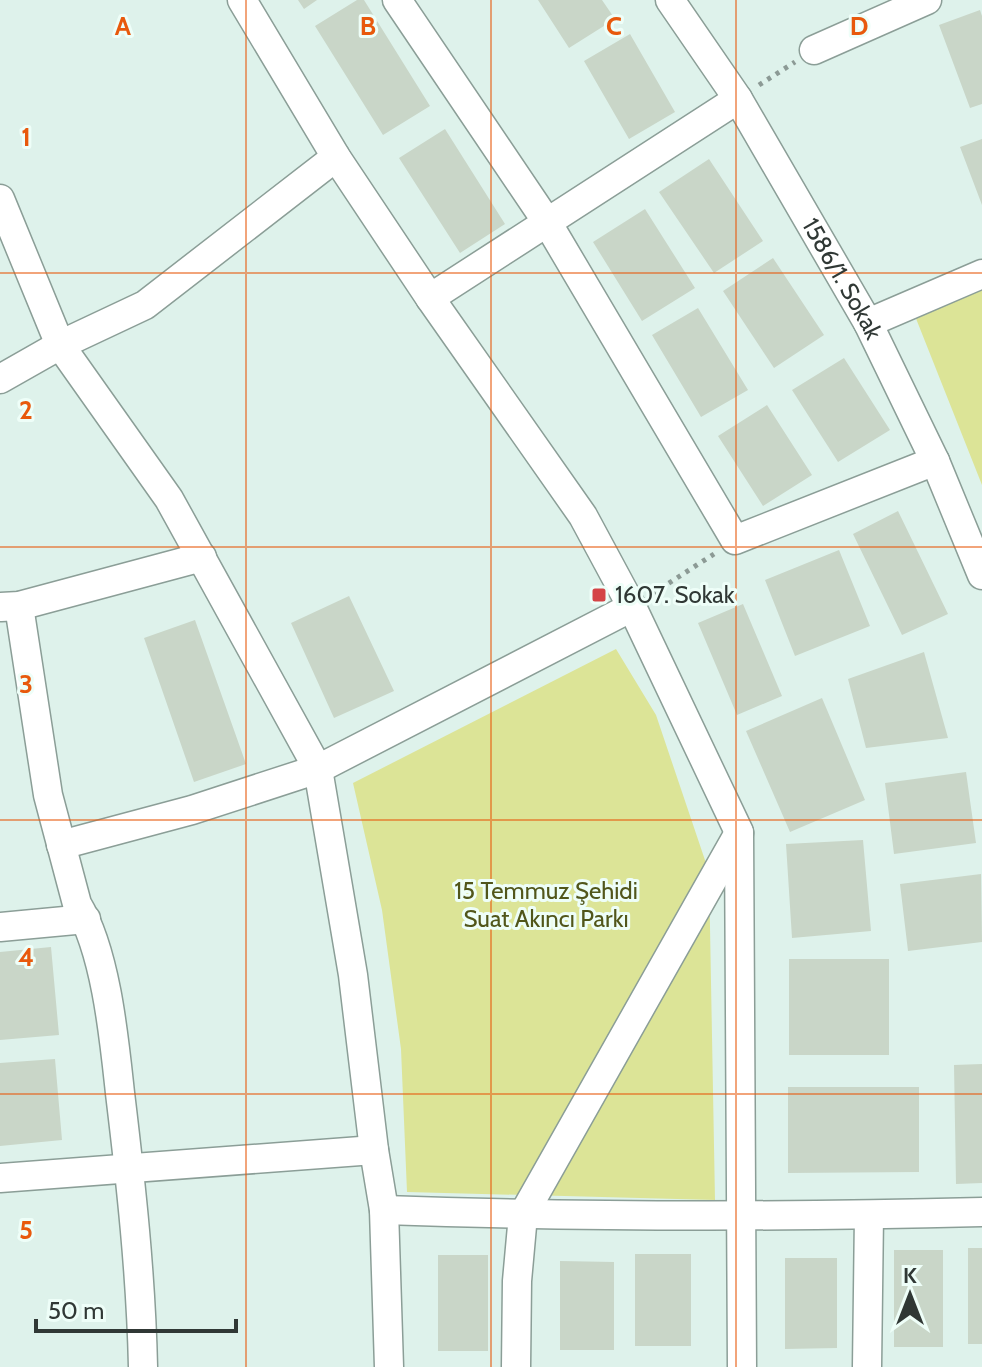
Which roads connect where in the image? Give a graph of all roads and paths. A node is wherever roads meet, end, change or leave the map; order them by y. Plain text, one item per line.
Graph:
1 (242, 0) edge
2 (397, 0) edge
3 (670, 0) edge
4 (927, 0) edge
5 (814, 50) joint
6 (738, 99) junction
7 (336, 157) junction
8 (0, 199) edge
9 (547, 222) junction
10 (982, 274) edge
11 (430, 298) junction
12 (868, 323) junction
13 (60, 345) junction
14 (0, 379) edge
15 (935, 461) junction
16 (735, 540) junction
17 (202, 557) junction
18 (982, 575) edge
19 (9, 606) edge
20 (632, 607) junction
21 (318, 769) junction
22 (739, 832) junction
23 (61, 845) junction
24 (86, 919) junction
25 (0, 927) edge
26 (374, 1150) junction
27 (129, 1168) junction
28 (0, 1178) edge
29 (384, 1210) junction
30 (982, 1212) edge
31 (523, 1215) junction
32 (869, 1215) junction
33 (743, 1216) junction
34 (143, 1367) edge
35 (389, 1367) edge
36 (516, 1367) edge
37 (742, 1367) edge
38 (867, 1367) edge

1 - 7 street
2 - 9 street
3 - 6 street, 1586/1. Sokak
4 - 5 street
5 - 6 path
6 - 9 street
6 - 12 street, 1586/1. Sokak
7 - 11 street
7 - 13 street
8 - 13 street
9 - 11 street
9 - 16 street
10 - 12 street
11 - 20 street
12 - 15 street, 1586/1. Sokak
13 - 14 street
13 - 17 street
15 - 16 street
15 - 18 street, 1586/1. Sokak
16 - 20 path
17 - 19 street
17 - 21 street
19 - 23 street
20 - 21 street
20 - 22 street
21 - 23 street
21 - 26 street
22 - 31 street
22 - 33 street
23 - 24 street
24 - 25 street
24 - 27 street
26 - 27 street
26 - 29 street
27 - 28 street
27 - 34 street
29 - 31 street
29 - 35 street
30 - 32 street
31 - 33 street
31 - 36 street
32 - 33 street
32 - 38 street
33 - 37 street

